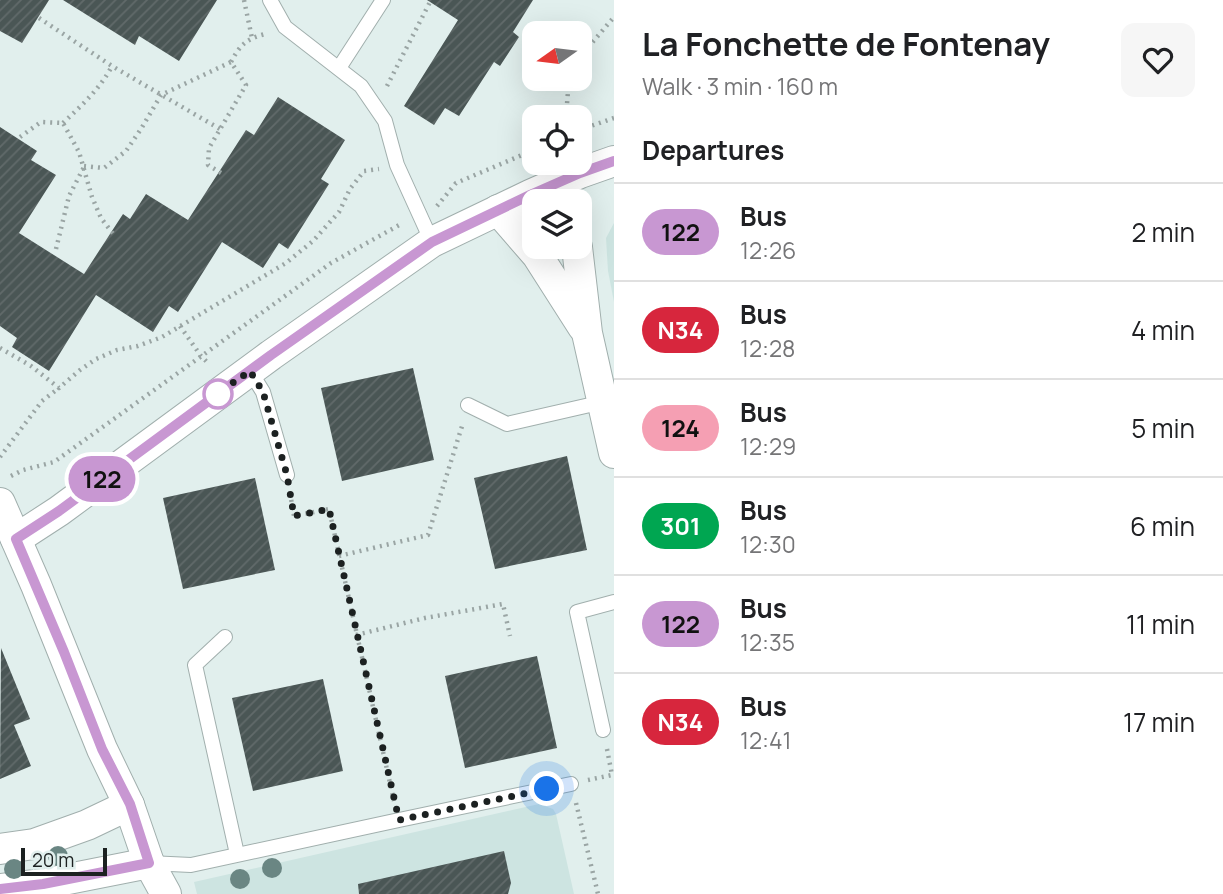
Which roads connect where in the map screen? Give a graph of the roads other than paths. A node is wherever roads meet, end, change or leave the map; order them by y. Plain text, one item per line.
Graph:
1 (270, 0) edge
2 (383, 0) edge
3 (339, 68) junction
4 (614, 161) edge
5 (570, 189) edge
6 (522, 203) edge
7 (498, 210) junction
8 (432, 242) junction
9 (578, 259) edge
10 (587, 333) junction
11 (240, 378) junction
12 (603, 402) junction
13 (468, 405) road end
14 (614, 453) edge
15 (287, 475) road end
16 (0, 503) edge
17 (16, 539) junction
18 (614, 602) edge
19 (225, 637) dead end
20 (603, 730) road end
21 (571, 784) road end
22 (130, 804) junction
23 (0, 849) edge
24 (237, 854) junction
25 (149, 863) junction
26 (0, 889) edge
27 (149, 894) edge
28 (166, 894) edge

1 - 3 lane
2 - 3 lane
3 - 8 lane
4 - 5 street
6 - 7 street
7 - 8 street
7 - 10 street
8 - 11 street
9 - 10 street
10 - 12 street
11 - 15 lane
11 - 17 street
12 - 13 lane
12 - 14 street
16 - 17 street
17 - 22 street
18 - 20 lane
19 - 24 lane
21 - 24 lane
22 - 23 street
22 - 25 street
24 - 25 lane
25 - 26 street
25 - 27 street
25 - 28 street

